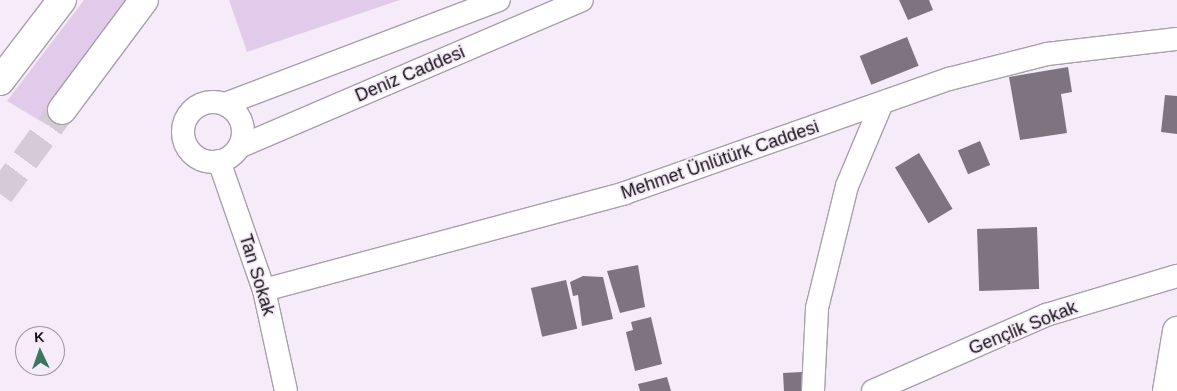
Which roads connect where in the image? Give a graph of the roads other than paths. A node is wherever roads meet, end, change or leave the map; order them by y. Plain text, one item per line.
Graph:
1 (62, 0) edge
2 (144, 0) edge
3 (499, 0) edge
4 (582, 0) edge
5 (1177, 40) edge
6 (0, 81) edge
7 (226, 104) junction
8 (881, 104) junction
9 (62, 110) tunnel mouth
10 (239, 147) junction
11 (219, 161) junction
12 (1177, 276) edge
13 (264, 290) junction
14 (1176, 338) edge
15 (286, 391) edge
16 (813, 391) edge
17 (873, 391) edge
18 (1167, 391) edge

1 - 6 main road
2 - 9 main road
3 - 7 street
4 - 10 street, Deniz Caddesi
5 - 8 street, Mehmet Ünlütürk Caddesi
7 - 10 street
7 - 11 street
8 - 13 street, Mehmet Ünlütürk Caddesi
8 - 16 street
10 - 11 street, Deniz Caddesi
11 - 13 street, Tan Sokak
12 - 17 street, Gençlik Sokak
13 - 15 street, Tan Sokak
14 - 18 main road

